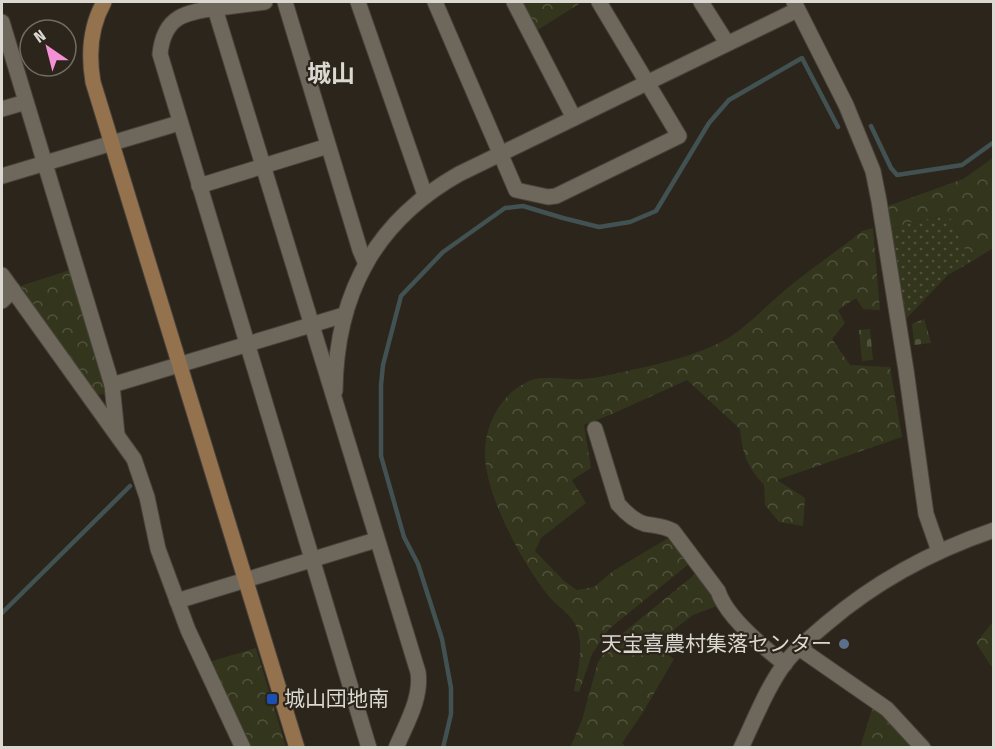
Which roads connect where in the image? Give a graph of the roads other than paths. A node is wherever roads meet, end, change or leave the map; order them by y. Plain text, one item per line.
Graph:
1 (104, 2) edge
2 (265, 2) edge
3 (285, 2) edge
4 (358, 2) edge
5 (435, 2) edge
6 (514, 2) edge
7 (598, 2) edge
8 (701, 2) edge
9 (214, 5) edge
10 (795, 6) edge
11 (2, 22) edge
12 (4, 39) edge
13 (727, 43) junction
14 (648, 82) junction
15 (26, 102) junction
16 (2, 109) edge
17 (574, 118) junction
18 (179, 123) junction
19 (112, 143) junction
20 (328, 147) junction
21 (499, 154) junction
22 (44, 164) junction
23 (263, 166) junction
24 (2, 177) edge
25 (199, 186) junction
26 (425, 195) junction
27 (366, 264) junction
28 (2, 275) edge
29 (7, 296) edge
30 (344, 315) junction
31 (312, 325) junction
32 (247, 345) junction
33 (180, 365) junction
34 (112, 385) junction
35 (335, 404) junction
36 (595, 429) dead end
37 (117, 434) junction
38 (993, 530) edge
39 (376, 540) junction
40 (939, 551) junction
41 (313, 559) junction
42 (245, 579) junction
43 (177, 601) junction
44 (800, 648) junction
45 (784, 664) junction
46 (243, 747) edge
47 (297, 747) edge
48 (369, 747) edge
49 (396, 747) edge
50 (741, 747) edge
51 (923, 747) edge

1 - 19 street
2 - 9 street
3 - 20 street
4 - 26 street
5 - 21 street
6 - 17 street
7 - 14 street
8 - 13 street
9 - 18 street
9 - 23 street
10 - 13 street
10 - 40 street
11 - 12 street
12 - 15 street
13 - 14 street
14 - 17 street
14 - 21 street
15 - 16 street
15 - 22 street
17 - 21 street
18 - 19 street
18 - 25 street
19 - 22 street
19 - 33 street
20 - 23 street
20 - 27 street
21 - 26 street
22 - 24 street
22 - 34 street
23 - 25 street
23 - 31 street
25 - 32 street
26 - 27 street
27 - 30 street
28 - 29 street
29 - 37 street
30 - 31 street
30 - 35 street
31 - 32 street
31 - 35 street
32 - 33 street
32 - 41 street
33 - 34 street
33 - 42 street
34 - 37 street
35 - 39 street
36 - 45 street
37 - 43 street
38 - 40 street
39 - 41 street
39 - 49 street
40 - 44 street
41 - 42 street
41 - 48 street
42 - 43 street
42 - 47 street
43 - 46 street
44 - 45 street
44 - 51 street
45 - 50 street

